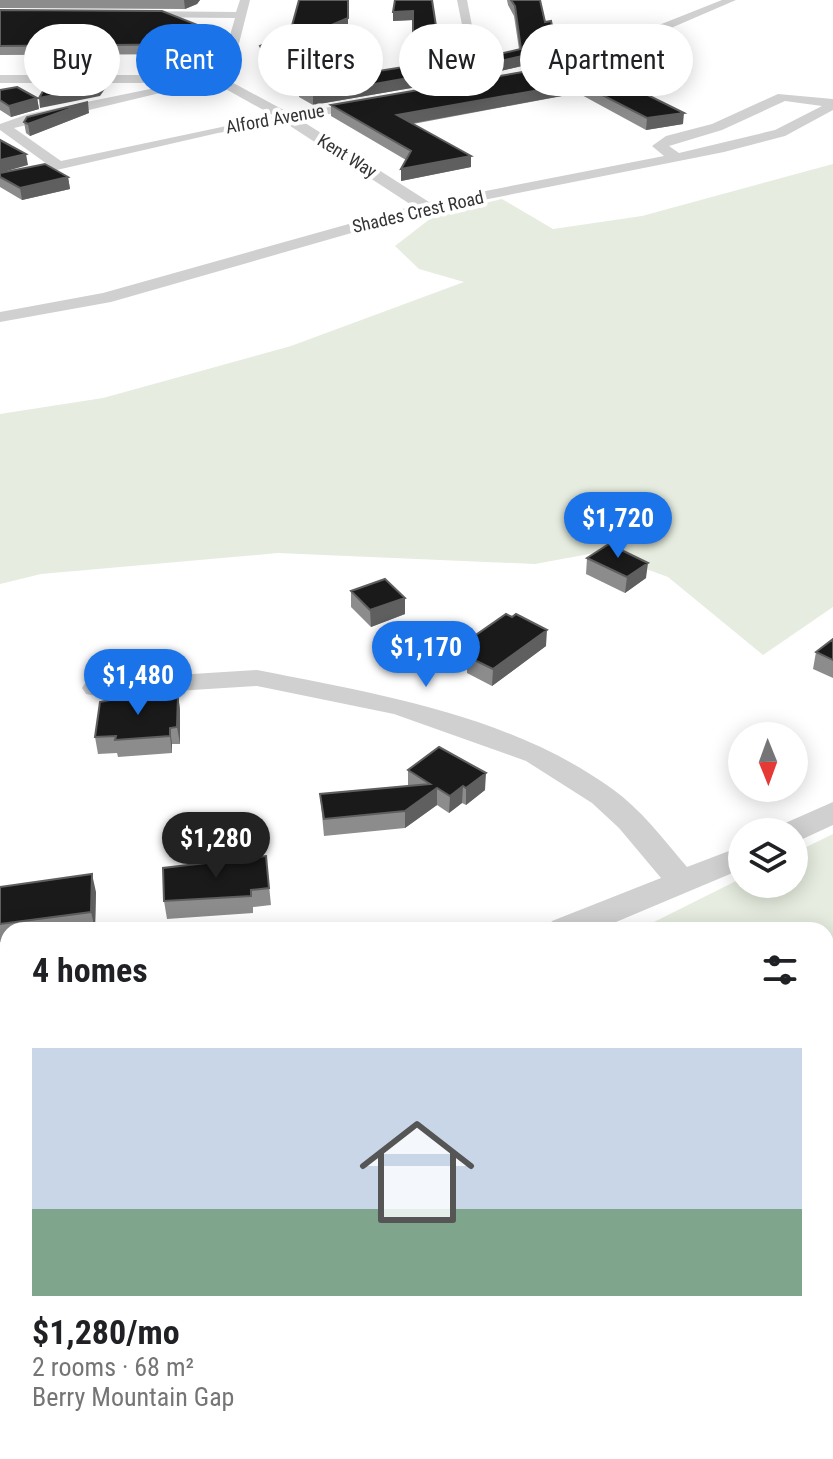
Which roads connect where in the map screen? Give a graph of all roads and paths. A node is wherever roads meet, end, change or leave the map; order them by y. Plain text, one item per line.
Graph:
1 (245, 0) edge
2 (462, 0) edge
3 (731, 0) edge
4 (111, 14) edge
5 (239, 15) junction
6 (237, 24) edge
7 (469, 24) edge
8 (672, 24) edge
9 (0, 79) edge
10 (136, 79) edge
11 (242, 93) edge
12 (136, 96) edge
13 (375, 102) edge
14 (833, 104) edge
15 (286, 117) junction
16 (677, 158) junction
17 (58, 165) junction
18 (0, 179) edge
19 (426, 207) junction
20 (0, 317) edge
21 (96, 688) dead end
22 (833, 812) edge
23 (808, 825) edge
24 (728, 863) edge
25 (683, 883) junction
26 (584, 922) edge

1 - 5 street
2 - 7 street
3 - 8 street
4 - 5 street
5 - 6 street
9 - 10 street
11 - 15 street, Kent Way
12 - 17 street
13 - 15 street, Alford Avenue
14 - 16 street, Shades Crest Road
14 - 16 street
15 - 17 street, Alford Avenue
15 - 19 street, Kent Way
16 - 19 street, Shades Crest Road
17 - 18 street, Alford Avenue
19 - 20 street, Shades Crest Road
21 - 25 street
22 - 23 street
24 - 25 street
25 - 26 street

